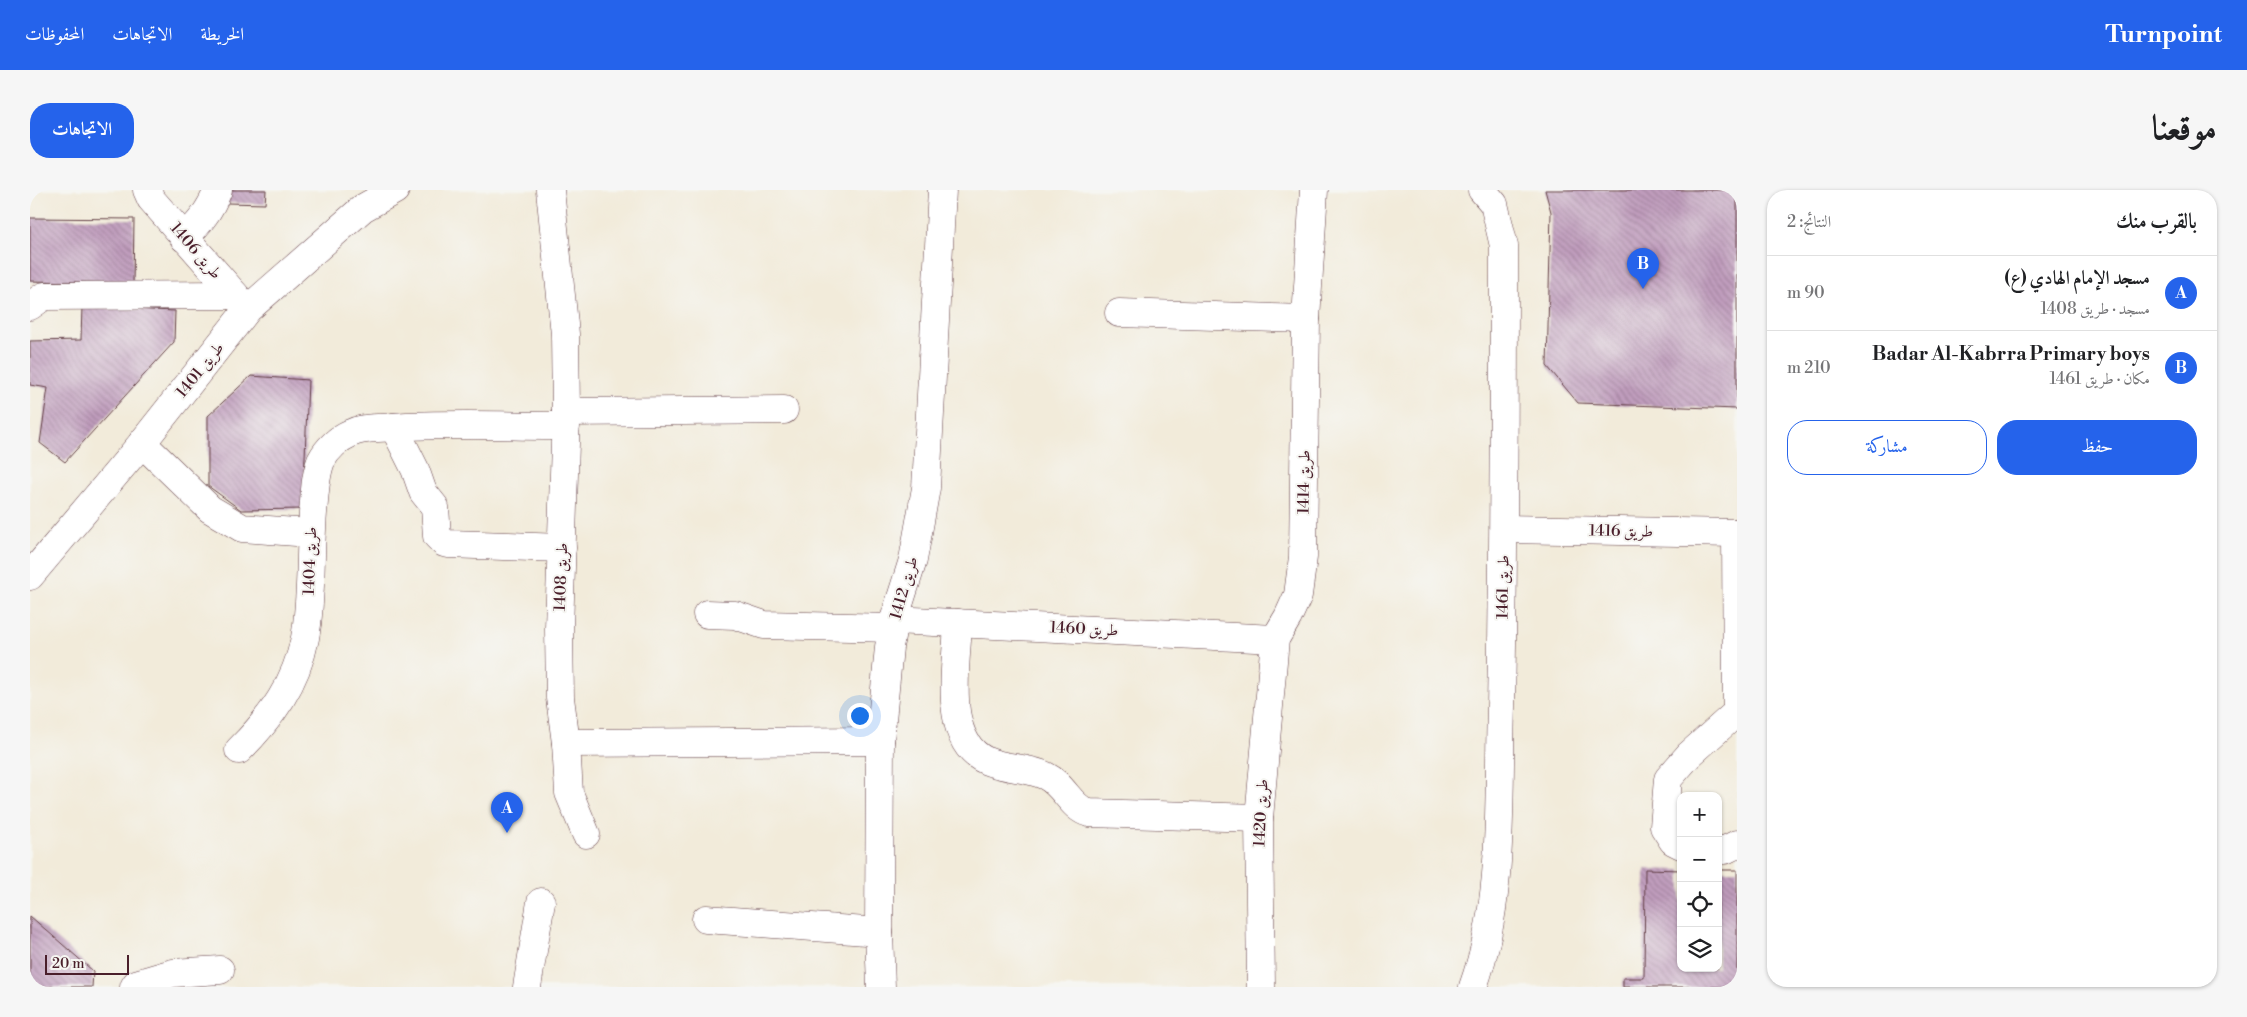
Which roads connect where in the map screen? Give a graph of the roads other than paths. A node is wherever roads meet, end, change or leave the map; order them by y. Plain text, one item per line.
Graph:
1 (148, 190) edge
2 (218, 190) edge
3 (550, 190) edge
4 (942, 190) edge
5 (1314, 190) edge
6 (1482, 190) edge
7 (392, 191) edge
8 (184, 238) junction
9 (241, 302) junction
10 (30, 306) edge
11 (1119, 313) dead end
12 (1306, 319) junction
13 (784, 410) dead end
14 (566, 419) junction
15 (405, 426) junction
16 (142, 442) junction
17 (1504, 528) junction
18 (310, 533) junction
19 (1736, 533) edge
20 (562, 548) junction
21 (30, 576) edge
22 (707, 614) dead end
23 (958, 623) junction
24 (893, 624) junction
25 (1275, 639) junction
26 (1737, 711) edge
27 (880, 741) junction
28 (566, 742) junction
29 (238, 750) dead end
30 (1259, 818) junction
31 (586, 834) dead end
32 (1677, 843) edge
33 (1737, 844) edge
34 (1722, 850) edge
35 (541, 902) dead end
36 (706, 919) dead end
37 (879, 932) junction
38 (220, 970) dead end
39 (134, 987) edge
40 (527, 987) edge
41 (881, 987) edge
42 (1260, 987) edge
43 (1473, 987) edge

1 - 8 street, طريق 1406
2 - 8 street
3 - 14 street, طريق 1408
4 - 24 street, طريق 1412
5 - 12 street, طريق 1414
6 - 17 street, طريق 1461
7 - 9 street, طريق 1401
8 - 9 street, طريق 1406
9 - 10 street
9 - 16 street, طريق 1401
11 - 12 street
12 - 25 street, طريق 1414
13 - 14 street
14 - 15 street, طريق 1404
14 - 20 street, طريق 1408
15 - 18 street, طريق 1404
15 - 20 street
16 - 18 street
16 - 21 street, طريق 1401
17 - 19 street, طريق 1416
17 - 43 street, طريق 1461
18 - 29 street, طريق 1404
19 - 26 street
20 - 28 street, طريق 1408
22 - 24 street, طريق 1460
23 - 24 street, طريق 1460
23 - 25 street, طريق 1460
23 - 30 street
24 - 27 street, طريق 1412
25 - 30 street, طريق 1420
26 - 32 street
27 - 28 street
27 - 37 street, طريق 1412
28 - 31 street, طريق 1408
30 - 42 street, طريق 1420
33 - 34 street
35 - 40 street
36 - 37 street
37 - 41 street, طريق 1412
38 - 39 street

